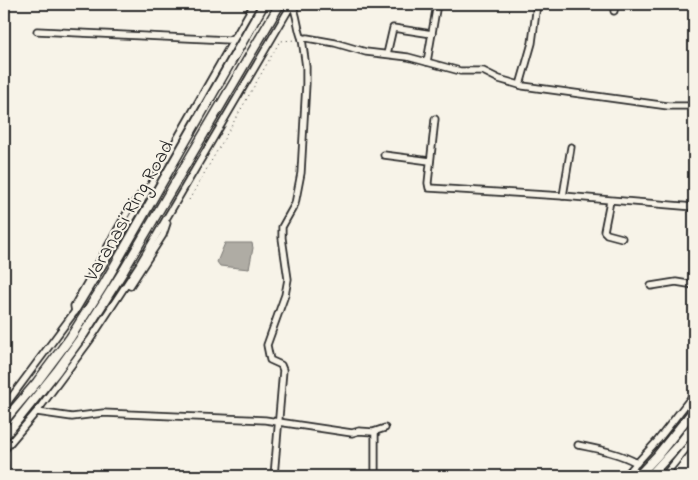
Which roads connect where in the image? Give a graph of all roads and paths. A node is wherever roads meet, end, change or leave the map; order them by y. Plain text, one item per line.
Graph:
1 (254, 4) edge
2 (264, 4) edge
3 (280, 4) edge
4 (292, 4) edge
5 (437, 4) edge
6 (537, 4) edge
7 (615, 4) edge
8 (614, 11) dead end
9 (38, 31) dead end
10 (432, 34) junction
11 (234, 37) junction
12 (302, 39) junction
13 (387, 54) junction
14 (427, 62) junction
15 (520, 85) junction
16 (694, 106) edge
17 (435, 119) dead end
18 (571, 147) dead end
19 (384, 155) dead end
20 (430, 161) junction
21 (563, 196) junction
22 (189, 200) dead end
23 (610, 201) junction
24 (694, 207) edge
25 (622, 238) dead end
26 (694, 285) edge
27 (651, 286) dead end
28 (694, 394) edge
29 (4, 407) edge
30 (694, 410) edge
31 (37, 412) junction
32 (4, 421) edge
33 (279, 421) junction
34 (694, 425) edge
35 (385, 428) dead end
36 (375, 432) junction
37 (4, 437) edge
38 (694, 439) edge
39 (578, 445) dead end
40 (4, 450) edge
41 (4, 462) edge
42 (637, 463) junction
43 (5, 476) edge
44 (274, 476) edge
45 (375, 476) edge
46 (625, 476) edge
47 (638, 476) edge
48 (650, 476) edge
49 (664, 476) edge

1 - 11 street
2 - 32 highway, Varanasi Ring Road
3 - 37 highway
4 - 12 street
4 - 31 street
5 - 10 street
6 - 15 street
7 - 8 street
9 - 11 street
10 - 13 street
10 - 14 street
11 - 29 street
12 - 13 street
12 - 22 path
12 - 33 street
13 - 14 street
14 - 15 street
15 - 16 street
17 - 20 street
18 - 21 street
19 - 20 street
20 - 21 street
21 - 23 street
23 - 24 street
23 - 25 street
26 - 27 street
28 - 42 street
30 - 47 highway
31 - 33 street
31 - 40 street
33 - 36 street
33 - 44 street
34 - 48 highway
35 - 36 street
36 - 45 street
38 - 49 street
39 - 42 street
41 - 43 street
42 - 46 street

